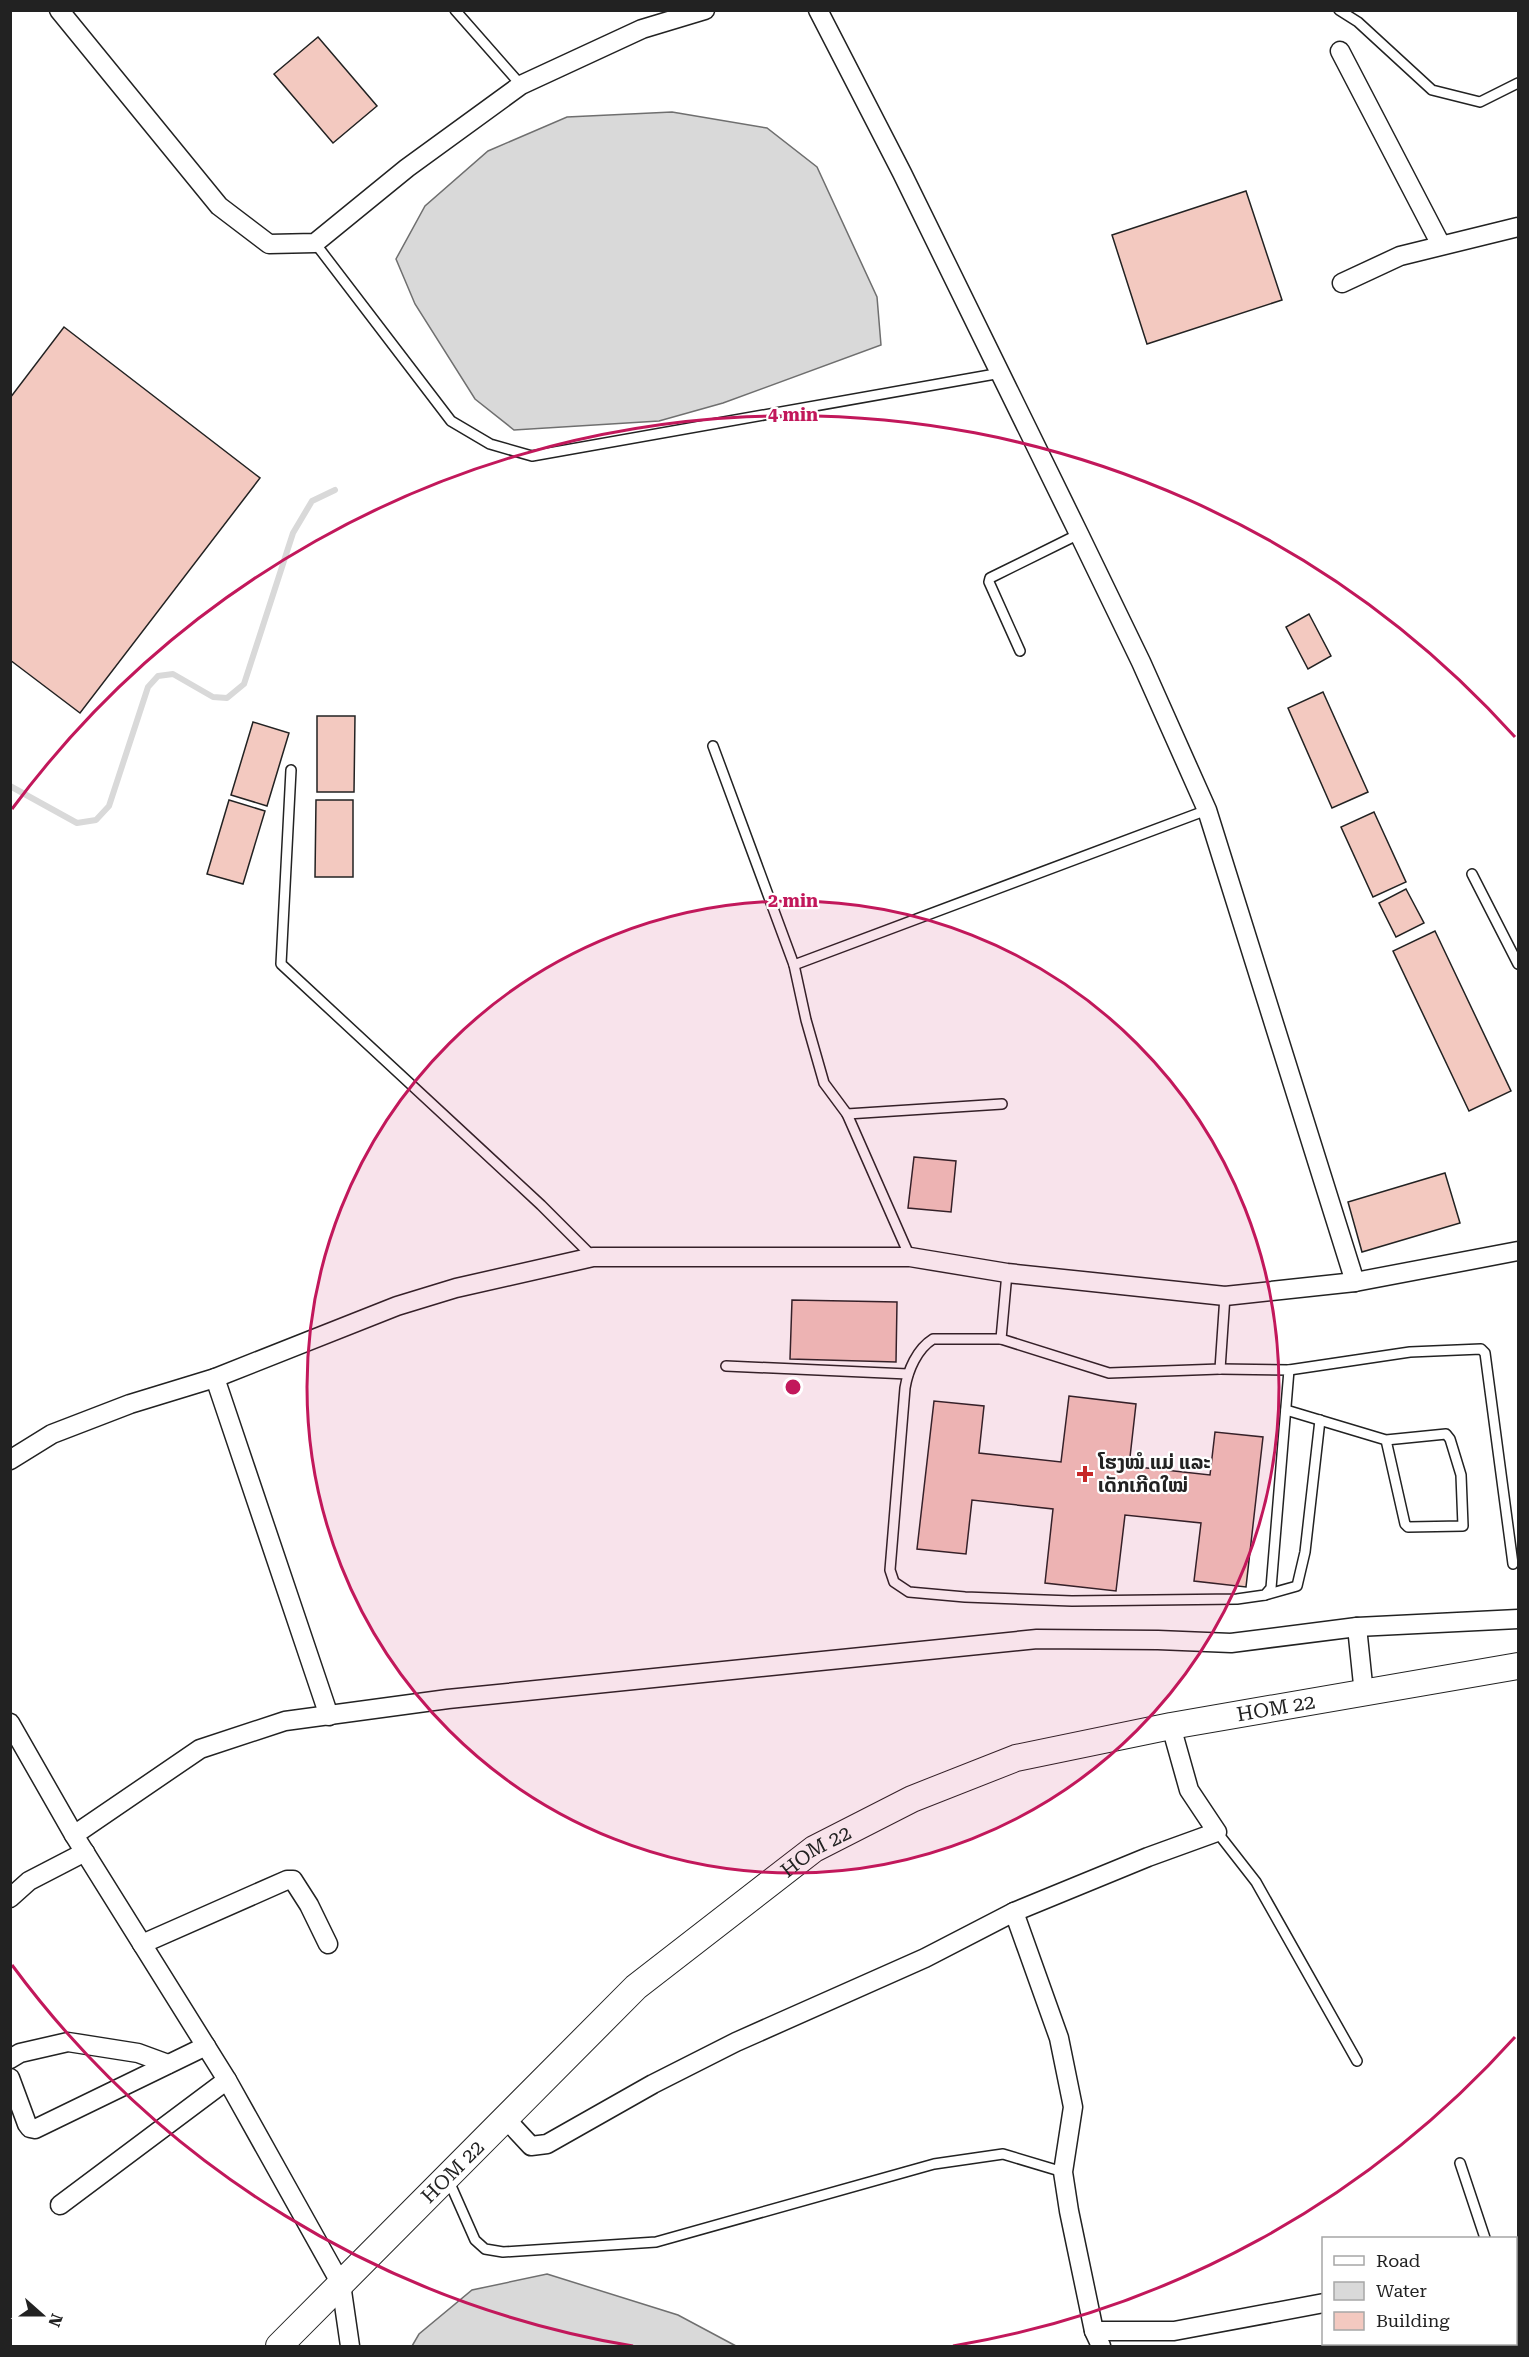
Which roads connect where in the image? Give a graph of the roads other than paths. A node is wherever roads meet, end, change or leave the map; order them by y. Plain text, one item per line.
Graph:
1 (59, 10) edge
2 (455, 10) edge
3 (705, 10) edge
4 (818, 10) edge
5 (1339, 10) edge
6 (1340, 51) dead end
7 (1518, 83) edge
8 (521, 85) junction
9 (1518, 227) edge
10 (315, 243) junction
11 (1440, 245) junction
12 (1342, 283) dead end
13 (1001, 373) junction
14 (1079, 534) junction
15 (1020, 651) dead end
16 (713, 746) dead end
17 (291, 770) dead end
18 (1207, 810) junction
19 (1472, 874) dead end
20 (1518, 964) edge
21 (794, 965) junction
22 (1002, 1104) dead end
23 (847, 1114) junction
24 (1518, 1251) edge
25 (593, 1257) junction
26 (910, 1257) junction
27 (1008, 1273) junction
28 (1355, 1282) junction
29 (1225, 1296) junction
30 (1001, 1339) junction
31 (726, 1366) dead end
32 (1220, 1369) junction
33 (1288, 1370) junction
34 (908, 1374) junction
35 (215, 1378) junction
36 (1286, 1410) junction
37 (1320, 1420) junction
38 (1386, 1440) junction
39 (10, 1460) edge
40 (1512, 1564) dead end
41 (1265, 1595) junction
42 (1518, 1619) edge
43 (1357, 1627) junction
44 (1518, 1666) edge
45 (1364, 1694) junction
46 (329, 1716) junction
47 (10, 1723) edge
48 (1172, 1726) junction
49 (1217, 1832) junction
50 (74, 1835) junction
51 (84, 1852) junction
52 (10, 1898) edge
53 (1014, 1912) junction
54 (142, 1944) junction
55 (328, 1944) dead end
56 (206, 2046) junction
57 (10, 2059) edge
58 (1357, 2061) dead end
59 (168, 2064) junction
60 (10, 2078) edge
61 (227, 2080) junction
62 (506, 2118) junction
63 (1460, 2163) dead end
64 (1064, 2172) junction
65 (447, 2177) junction
66 (60, 2205) dead end
67 (1485, 2237) edge
68 (341, 2284) junction
69 (1322, 2303) edge
70 (1097, 2339) edge
71 (279, 2346) edge
72 (350, 2346) edge

1 - 10 street
2 - 8 lane
3 - 8 street
4 - 13 street
5 - 7 lane
6 - 11 street
8 - 10 street
9 - 11 street
10 - 13 lane
11 - 12 street
13 - 14 street
14 - 15 lane
14 - 18 street
16 - 21 lane
17 - 25 lane
18 - 21 lane
18 - 28 street
19 - 20 lane
21 - 23 lane
22 - 23 lane
23 - 26 lane
24 - 28 street
25 - 26 street
25 - 35 street
26 - 27 street
27 - 29 street
27 - 30 lane
28 - 29 street
29 - 32 lane
30 - 32 lane
30 - 34 lane
31 - 34 lane
32 - 33 lane
33 - 36 lane
33 - 40 lane
34 - 41 lane
35 - 39 street
35 - 46 street
36 - 37 lane
36 - 41 lane
37 - 38 lane
37 - 41 lane
38 - 38 lane
42 - 43 street
43 - 45 street
43 - 46 street
44 - 45 street, HOM 22
45 - 48 street, HOM 22
46 - 50 street
47 - 50 street
48 - 49 street
48 - 62 street, HOM 22
49 - 53 street
49 - 58 lane
50 - 51 street
51 - 52 street
51 - 54 street
53 - 62 street
53 - 64 street
54 - 55 street
54 - 56 street
56 - 59 street
56 - 61 street
57 - 59 street
59 - 60 street
61 - 66 street
61 - 68 street
62 - 65 street, HOM 22
63 - 67 lane
64 - 65 lane
64 - 70 street
65 - 68 street, HOM 22
68 - 71 street, HOM 22
68 - 72 street
69 - 70 street

